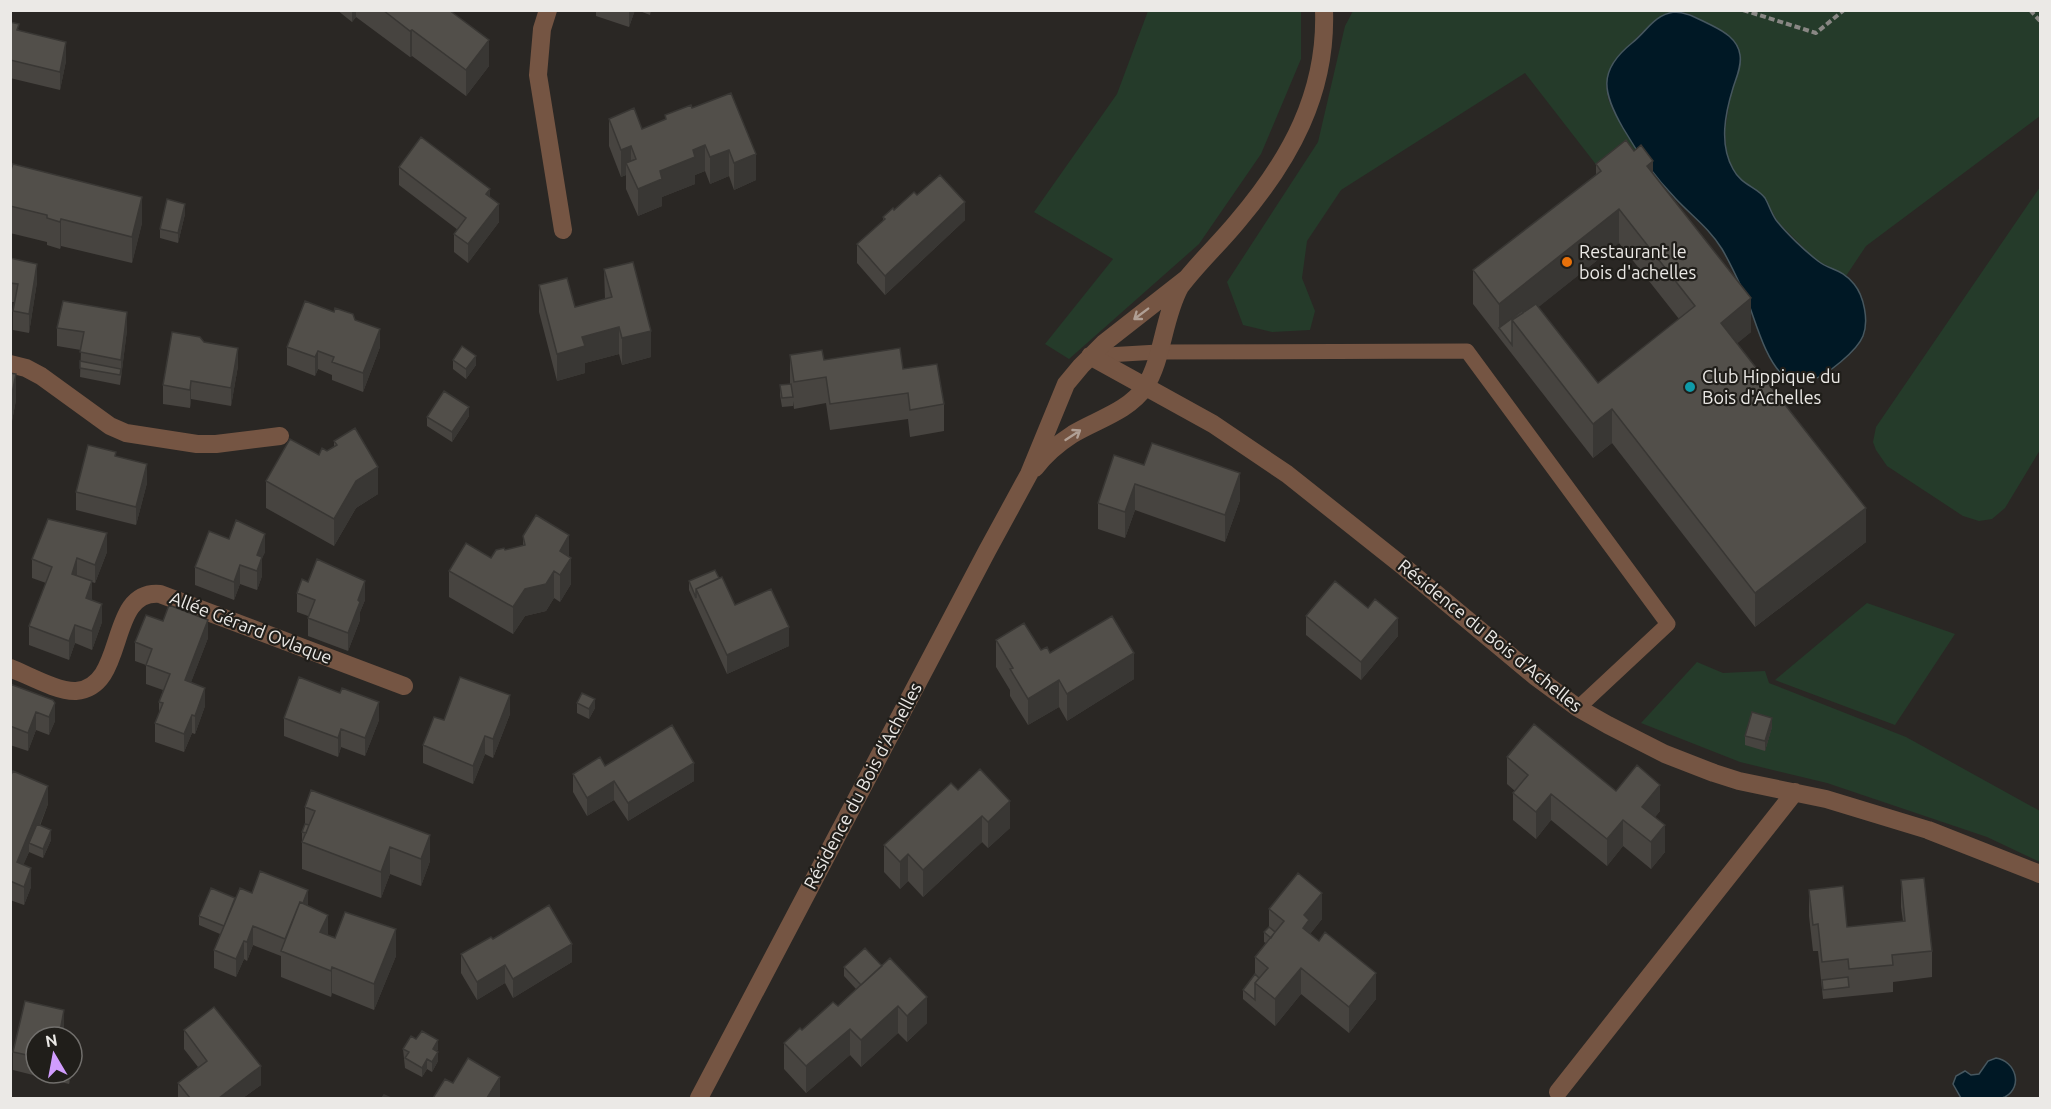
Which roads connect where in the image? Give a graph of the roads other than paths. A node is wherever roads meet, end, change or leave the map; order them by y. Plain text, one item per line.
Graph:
1 (548, 10) edge
2 (1324, 10) edge
3 (563, 231) dead end
4 (1187, 278) junction
5 (1158, 351) junction
6 (1090, 356) junction
7 (10, 364) edge
8 (1145, 386) junction
9 (280, 436) dead end
10 (1029, 474) junction
11 (10, 668) edge
12 (404, 686) dead end
13 (1578, 708) junction
14 (1795, 792) junction
15 (2040, 874) edge
16 (1558, 1092) dead end
17 (699, 1098) edge

1 - 3 street
2 - 4 street, Résidence du Bois d'Achelles
4 - 5 street, Résidence du Bois d'Achelles
4 -> 6 street, Résidence du Bois d'Achelles
5 - 6 lane
5 - 8 street, Résidence du Bois d'Achelles
5 - 13 lane
6 - 8 street, Résidence du Bois d'Achelles
6 - 10 street, Résidence du Bois d'Achelles
7 - 9 street
10 -> 8 street, Résidence du Bois d'Achelles
8 - 13 street, Résidence du Bois d'Achelles
10 - 17 street, Résidence du Bois d'Achelles
11 - 12 street, Allée Gérard Ovlaque
13 - 14 street, Résidence du Bois d'Achelles
14 - 15 street, Résidence du Bois d'Achelles
14 - 16 street

